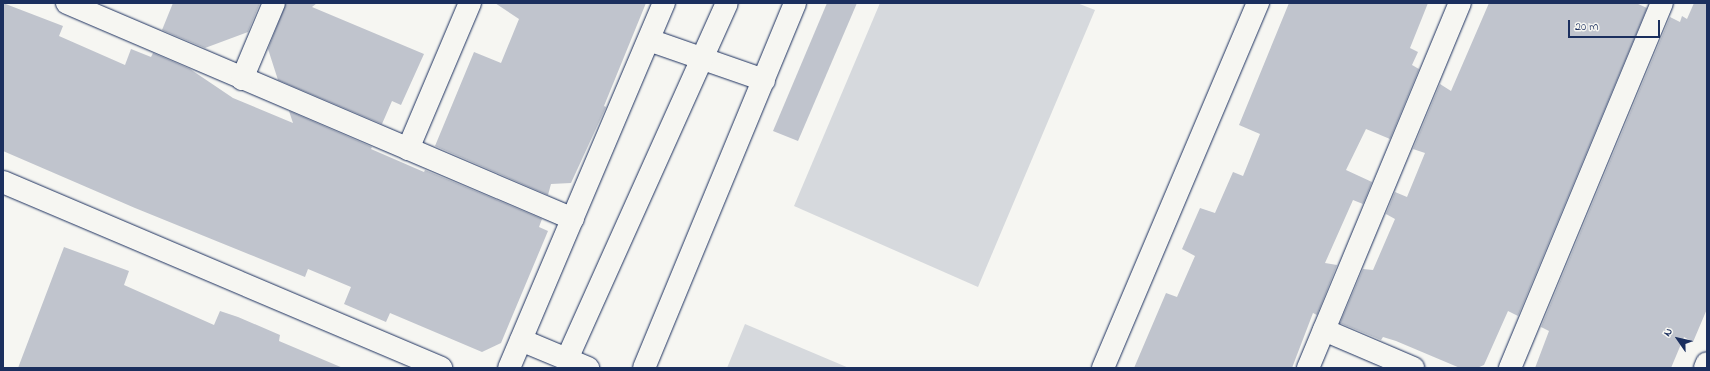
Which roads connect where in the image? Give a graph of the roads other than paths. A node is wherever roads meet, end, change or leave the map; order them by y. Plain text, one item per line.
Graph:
1 (67, 3) edge
2 (274, 3) edge
3 (470, 3) edge
4 (664, 3) edge
5 (727, 3) edge
6 (795, 3) edge
7 (1258, 3) edge
8 (1460, 3) edge
9 (1662, 3) edge
10 (649, 40) junction
11 (703, 58) junction
12 (242, 79) junction
13 (764, 80) junction
14 (408, 149) junction
15 (3, 182) edge
16 (572, 219) junction
17 (1324, 330) junction
18 (522, 340) junction
19 (567, 359) junction
20 (1707, 363) edge
21 (441, 368) edge
22 (509, 368) edge
23 (588, 368) edge
24 (644, 368) edge
25 (1103, 368) edge
26 (1308, 368) edge
27 (1413, 368) edge
28 (1510, 368) edge
29 (1705, 368) edge

1 - 12 street
2 - 12 street
3 - 14 street
4 - 10 street
5 - 11 street
6 - 13 street
7 - 25 street
8 - 17 street
9 - 28 street
10 - 11 street
10 - 16 street
11 - 13 street
11 - 19 street
12 - 14 street
13 - 24 street
14 - 16 street
15 - 21 street
16 - 18 street
17 - 26 street
17 - 27 street
18 - 19 street
18 - 22 street
19 - 23 street
20 - 29 street

